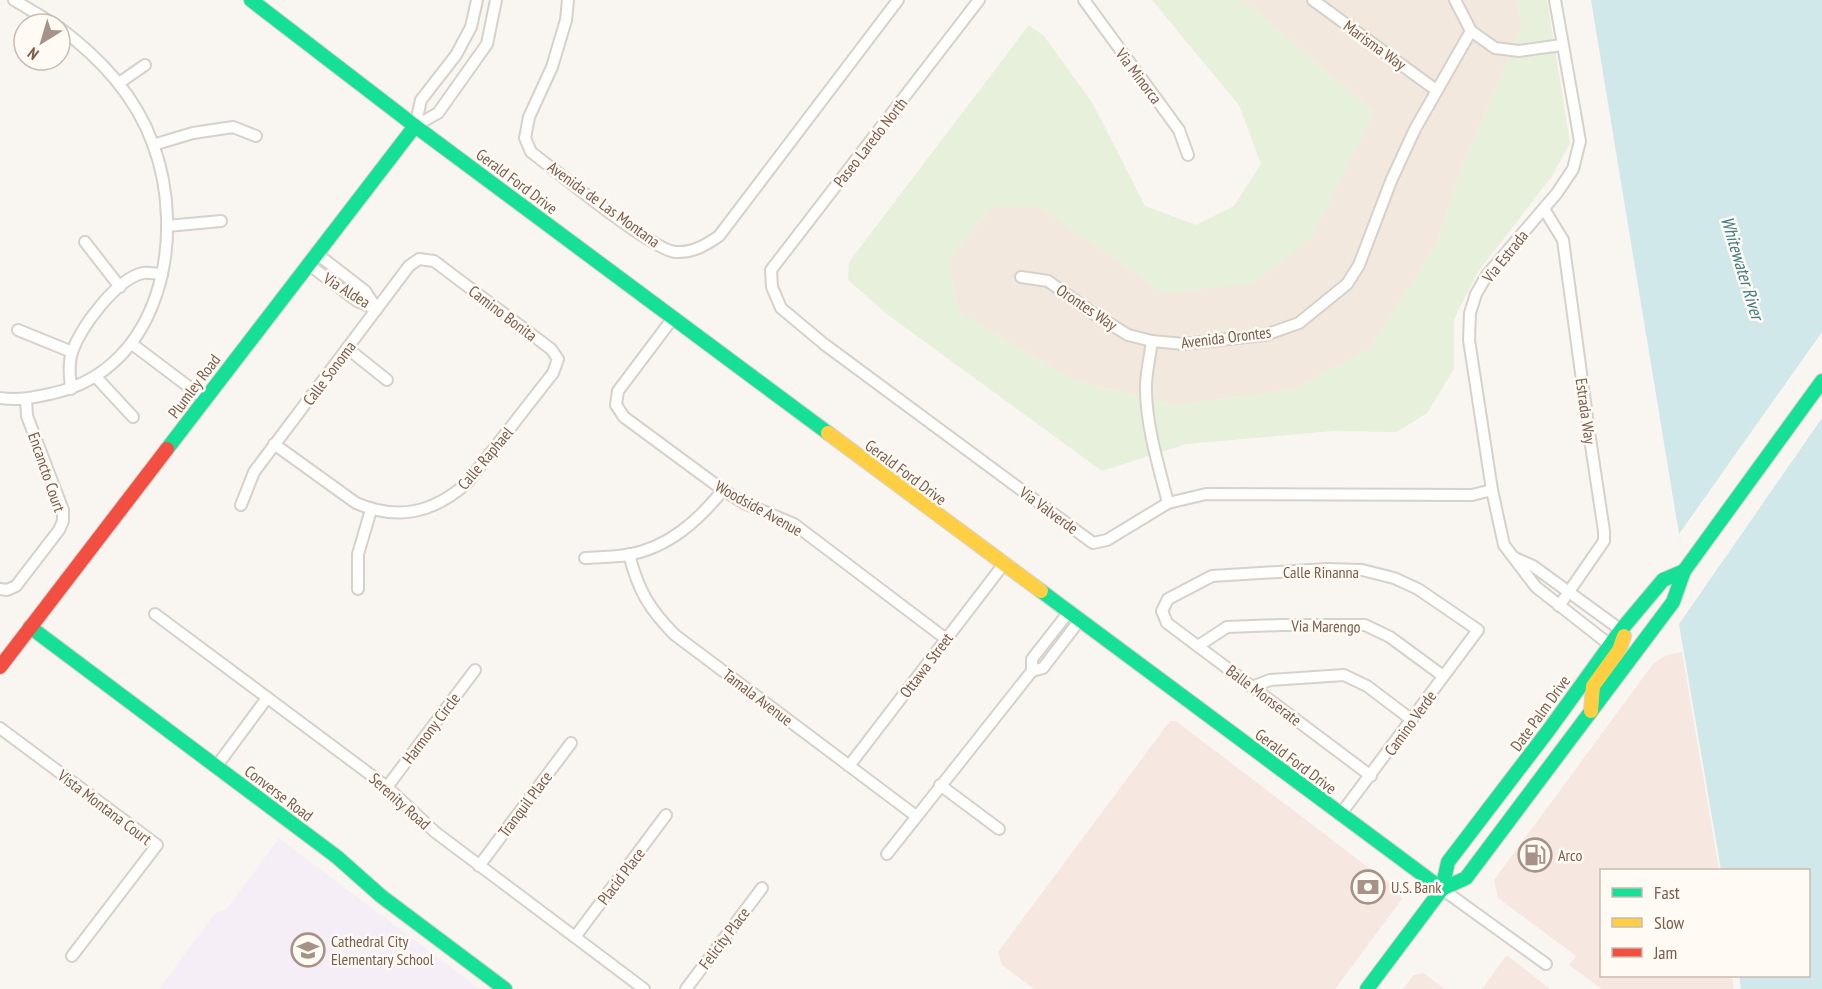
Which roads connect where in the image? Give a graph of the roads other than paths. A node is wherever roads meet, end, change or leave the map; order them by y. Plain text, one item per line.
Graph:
1 (14, 0) edge
2 (251, 0) edge
3 (477, 0) edge
4 (496, 0) edge
5 (568, 0) edge
6 (898, 0) edge
7 (979, 0) edge
8 (1084, 0) edge
9 (1313, 0) edge
10 (1455, 0) edge
11 (1555, 0) edge
12 (34, 12) edge
13 (1471, 31) junction
14 (72, 38) edge
15 (1562, 45) junction
16 (145, 65) dead end
17 (119, 83) junction
18 (1436, 90) junction
19 (414, 126) junction
20 (256, 136) dead end
21 (153, 145) junction
22 (1188, 155) dead end
23 (1544, 208) junction
24 (221, 221) dead end
25 (166, 226) junction
26 (85, 242) dead end
27 (312, 259) junction
28 (434, 261) joint
29 (162, 274) junction
30 (1021, 277) dead end
31 (120, 287) junction
32 (772, 287) joint
33 (377, 309) junction
34 (673, 318) junction
35 (18, 330) dead end
36 (1152, 341) junction
37 (132, 344) junction
38 (347, 348) junction
39 (72, 352) junction
40 (553, 373) joint
41 (96, 376) junction
42 (387, 380) dead end
43 (1822, 381) edge
44 (71, 389) junction
45 (0, 398) edge
46 (26, 399) junction
47 (205, 399) junction
48 (133, 417) dead end
49 (274, 444) junction
50 (723, 490) junction
51 (1492, 490) junction
52 (1168, 503) junction
53 (241, 506) dead end
54 (371, 510) junction
55 (629, 555) junction
56 (585, 558) dead end
57 (1515, 558) junction
58 (1004, 565) junction
59 (1684, 571) junction
60 (0, 589) edge
61 (357, 589) dead end
62 (1569, 591) junction
63 (1559, 606) junction
64 (1162, 611) joint
65 (155, 614) dead end
66 (1073, 617) junction
67 (30, 627) junction
68 (1478, 630) joint
69 (1621, 630) junction
70 (946, 639) junction
71 (1610, 645) junction
72 (1198, 646) junction
73 (1038, 652) junction
74 (1049, 660) junction
75 (0, 667) edge
76 (475, 670) dead end
77 (1032, 671) junction
78 (1443, 676) junction
79 (1252, 687) junction
80 (267, 698) junction
81 (1591, 711) junction
82 (1412, 720) junction
83 (0, 728) edge
84 (570, 743) dead end
85 (849, 766) junction
86 (216, 767) junction
87 (1371, 776) junction
88 (940, 785) junction
89 (387, 787) junction
90 (666, 815) dead end
91 (1340, 815) junction
92 (916, 816) junction
93 (999, 829) dead end
94 (887, 854) dead end
95 (479, 866) junction
96 (762, 888) dead end
97 (1442, 889) junction
98 (575, 937) junction
99 (72, 956) dead end
100 (1546, 964) dead end
101 (505, 989) edge
102 (644, 989) edge
103 (686, 989) edge
104 (1367, 989) edge

1 - 12 street
2 - 19 main road, Gerald Ford Drive
3 - 19 street
4 - 19 street
5 - 6 street, Avenida de Las Montana
7 - 32 street, Paseo Laredo North
8 - 22 street, Via Minorca
9 - 18 street, Marisma Way
10 - 13 street
11 - 15 street, Via Estrada
13 - 15 street
13 - 18 street, Avenida Orontes
14 - 17 street
15 - 23 street, Via Estrada
16 - 17 street
17 - 21 street
18 - 36 street, Avenida Orontes
19 - 27 main road, Plumley Road
19 - 34 main road, Gerald Ford Drive
20 - 21 street
21 - 25 street
23 - 51 street, Via Estrada
23 - 62 street, Estrada Way
24 - 25 street
25 - 29 street
26 - 31 street
27 - 33 street, Via Aldea
27 - 47 main road, Plumley Road
28 - 33 street, Calle Sonoma
28 - 40 street, Camino Bonita
29 - 31 street
29 - 37 street
30 - 36 street, Orontes Way
31 - 39 street
32 - 52 street, Via Valverde
33 - 38 street, Calle Sonoma
34 - 50 street, Woodside Avenue
34 - 58 main road, Gerald Ford Drive
35 - 39 street
36 - 52 street
37 - 41 street
37 - 47 street
38 - 42 street
38 - 49 street, Calle Sonoma
39 - 44 street
40 - 54 street, Calle Raphael
41 - 44 street
41 - 48 street
43 - 59 main road, Date Palm Drive
44 - 46 street
45 - 46 street
46 - 60 street, Encancto Court
47 - 67 main road, Plumley Road
49 - 53 street, Calle Sonoma
49 - 54 street, Calle Raphael
50 - 55 street
50 - 70 street, Woodside Avenue
51 - 52 street, Via Valverde
51 - 57 street, Via Estrada
54 - 61 street
55 - 56 street
55 - 85 street, Tamala Avenue
57 - 62 street
57 - 63 street, Via Estrada
58 - 66 main road, Gerald Ford Drive
58 - 70 street, Ottawa Street
59 - 69 main road, Date Palm Drive
59 - 81 main road, Date Palm Drive
62 - 63 street, Estrada Way
62 - 69 street
63 - 71 street, Via Estrada
64 - 68 street, Calle Rinanna
64 - 72 street, Balle Monserate
65 - 80 street, Serenity Road
66 - 73 street
66 - 74 street
66 - 91 main road, Gerald Ford Drive
67 - 75 main road, Plumley Road
67 - 86 main road, Converse Road
68 - 78 street, Camino Verde
69 - 71 main road, Date Palm Drive
69 - 81 main road
70 - 85 street, Ottawa Street
71 - 97 main road, Date Palm Drive
72 - 78 street, Via Marengo
72 - 79 street, Balle Monserate
73 - 74 street
73 - 77 street
74 - 77 street
76 - 89 street, Harmony Circle
77 - 88 street
78 - 82 street, Camino Verde
79 - 82 street
79 - 87 street, Balle Monserate
80 - 86 street
80 - 89 street, Serenity Road
81 - 97 main road, Date Palm Drive
82 - 87 street, Camino Verde
83 - 99 street, Vista Montana Court
84 - 95 street, Tranquil Place
85 - 92 street, Tamala Avenue
86 - 101 main road, Converse Road
87 - 91 street, Camino Verde
88 - 92 street
88 - 93 street
89 - 95 street, Serenity Road
90 - 98 street, Placid Place
91 - 97 main road, Gerald Ford Drive
92 - 94 street
95 - 98 street, Serenity Road
96 - 103 street, Felicity Place
97 - 100 street, Gerald Ford Drive
97 - 104 main road, Date Palm Drive
98 - 102 street, Serenity Road

